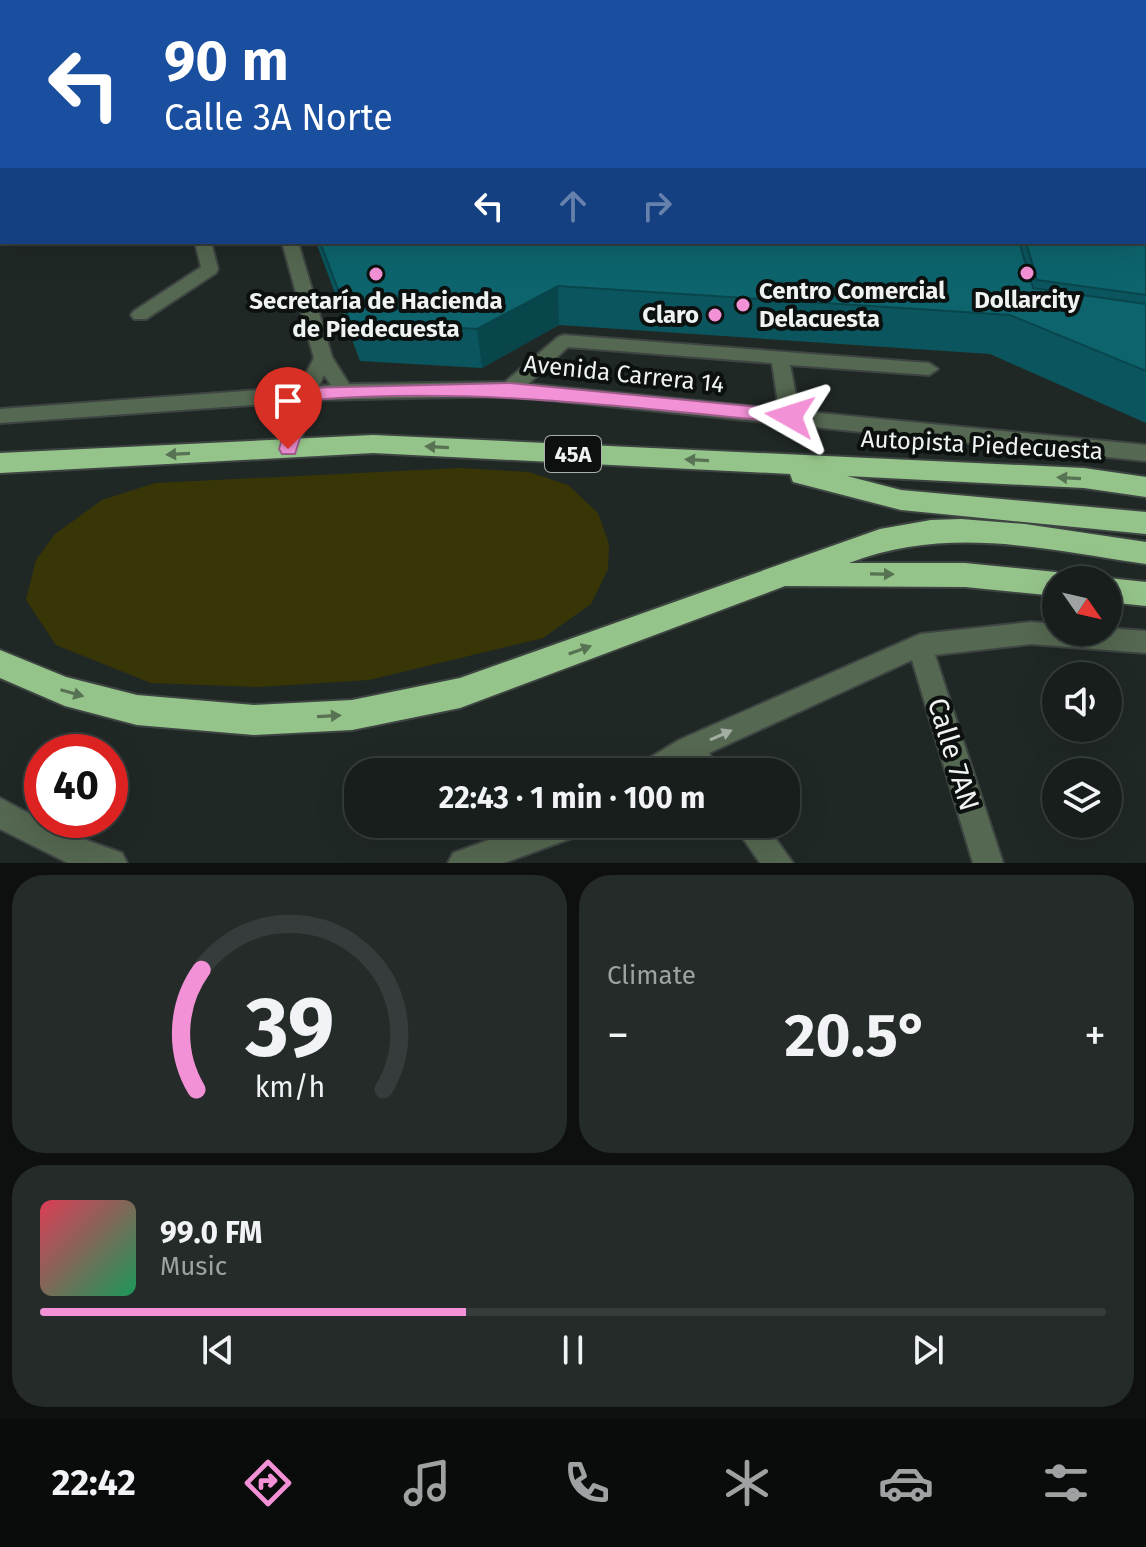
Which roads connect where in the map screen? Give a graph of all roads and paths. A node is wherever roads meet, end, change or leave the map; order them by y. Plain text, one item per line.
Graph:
1 (204, 244) edge
2 (291, 244) edge
3 (140, 315) dead end
4 (323, 358) junction
5 (780, 358) junction
6 (929, 369) dead end
7 (510, 389) junction
8 (344, 391) junction
9 (305, 394) junction
10 (0, 416) edge
11 (790, 416) junction
12 (288, 449) junction
13 (1146, 453) edge
14 (0, 463) edge
15 (753, 463) junction
16 (1146, 487) edge
17 (1146, 523) edge
18 (1146, 553) edge
19 (784, 574) junction
20 (1042, 583) edge
21 (1122, 591) edge
22 (1146, 594) edge
23 (1146, 642) edge
24 (920, 645) junction
25 (0, 664) edge
26 (688, 749) junction
27 (674, 758) edge
28 (695, 758) edge
29 (0, 812) edge
30 (534, 838) edge
31 (758, 838) edge
32 (112, 863) edge
33 (463, 863) edge
34 (778, 863) edge
35 (988, 863) edge

1 - 3 street
2 - 4 street
4 - 8 street
4 - 9 street
5 - 6 street
5 - 7 street
5 - 11 street
7 - 8 street, Avenida Carrera 14
7 - 11 street, Avenida Carrera 14
8 - 9 street, Avenida Carrera 14
9 - 10 street, Avenida Carrera 14
9 - 12 street
11 - 13 street, Avenida Carrera 14
12 -> 14 highway, Autopista Piedecuesta / 45A
15 -> 12 highway, Autopista Piedecuesta / 45A
16 -> 15 highway, Autopista Piedecuesta / 45A
15 - 17 highway
18 - 19 highway
19 -> 20 highway
25 -> 19 highway
21 - 22 highway
23 - 24 street
26 -> 24 street
24 - 35 street, Calle 7AN
26 - 27 street
26 - 28 street
29 - 32 street
30 - 33 street
31 - 34 street

